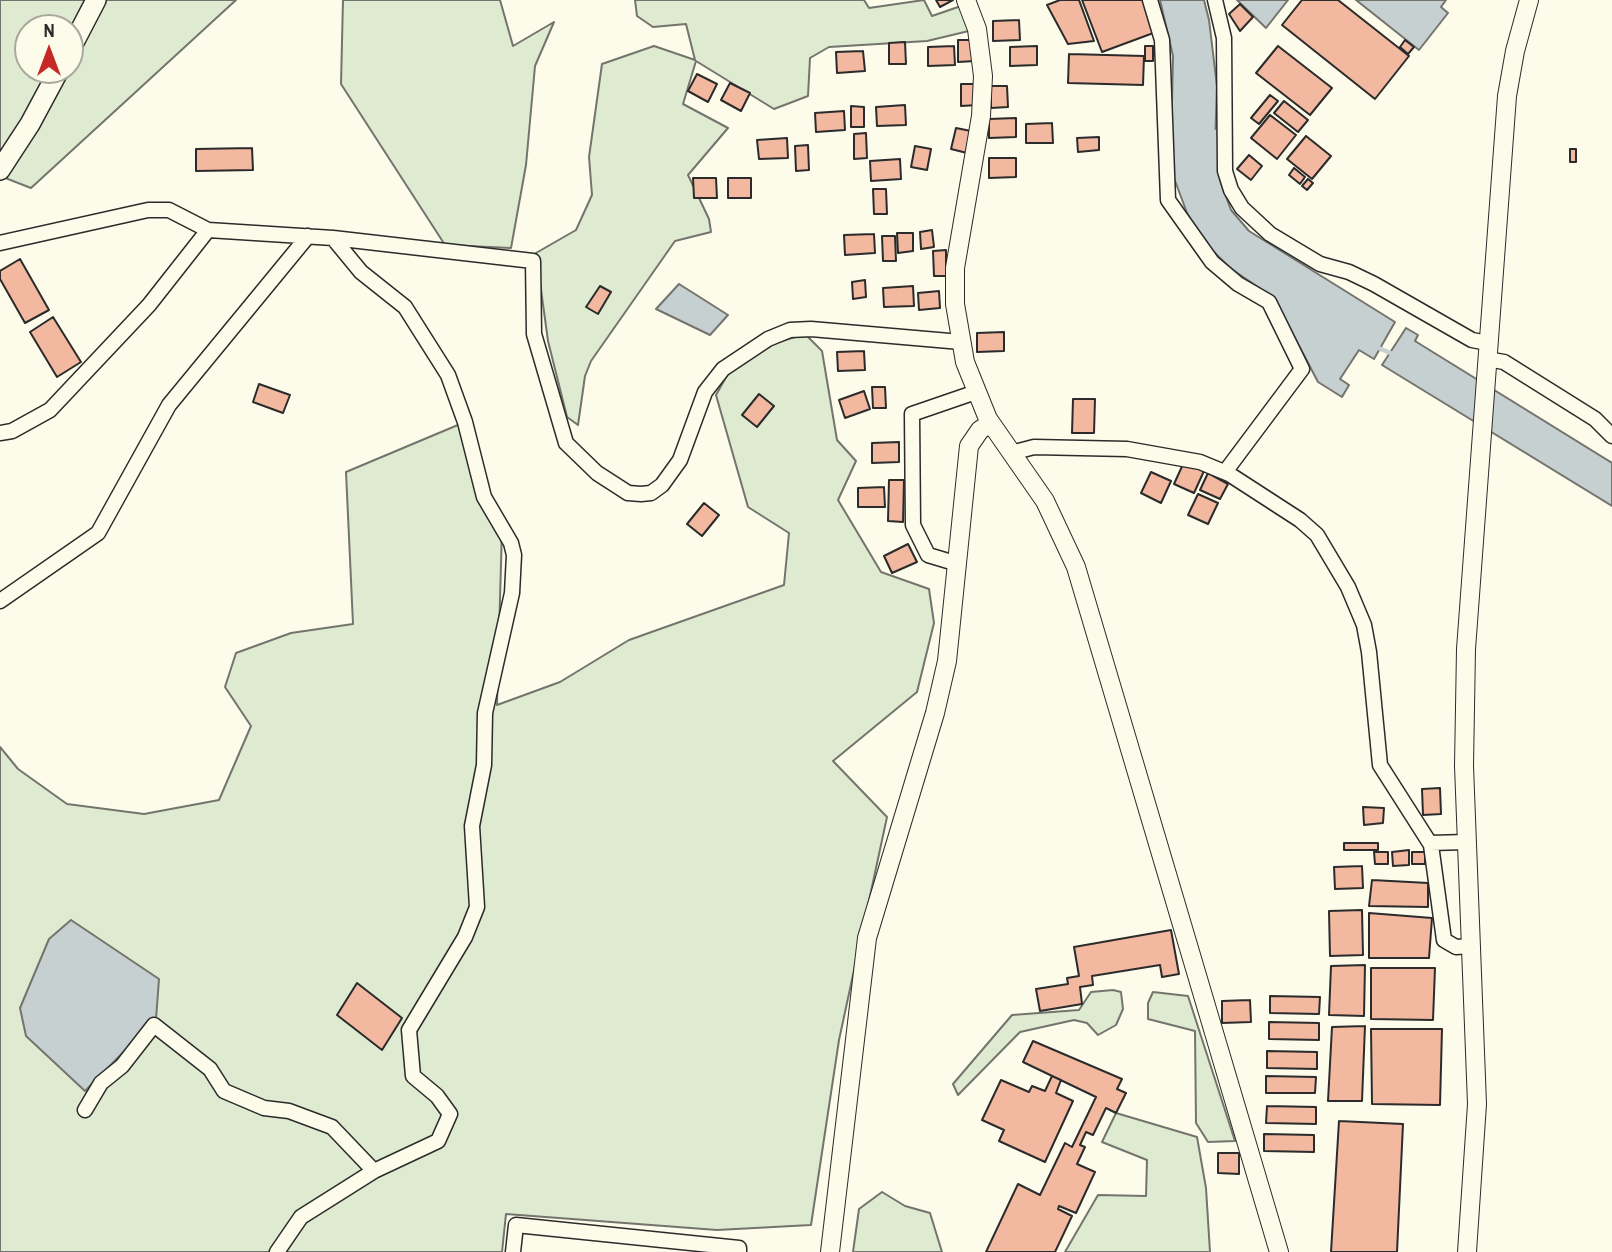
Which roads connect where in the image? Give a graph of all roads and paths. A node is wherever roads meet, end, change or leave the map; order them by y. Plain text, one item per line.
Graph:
1 (96, 0) edge
2 (966, 0) edge
3 (1150, 0) edge
4 (1215, 0) edge
5 (1529, 0) edge
6 (84, 23) edge
7 (52, 84) edge
8 (0, 170) edge
9 (208, 230) junction
10 (308, 236) junction
11 (333, 238) junction
12 (0, 243) edge
13 (961, 342) junction
14 (1487, 357) junction
15 (976, 392) junction
16 (991, 423) junction
17 (0, 433) edge
18 (1612, 436) edge
19 (1011, 453) junction
20 (1225, 472) junction
21 (958, 564) junction
22 (0, 601) edge
23 (1467, 842) junction
24 (1430, 843) junction
25 (1472, 946) junction
26 (85, 1110) dead end
27 (374, 1171) junction
28 (277, 1252) edge
29 (513, 1252) edge
30 (739, 1252) edge
31 (830, 1252) edge
32 (1279, 1252) edge
33 (1467, 1252) edge

1 - 6 main road
2 - 13 street
3 - 20 street
4 - 14 street
5 - 14 street
7 - 8 main road
9 - 10 street
9 - 12 street
9 - 17 street
10 - 11 street
10 - 22 street
11 - 13 street
11 - 27 street
13 - 15 street
14 - 18 street
14 - 23 street
15 - 16 street
15 - 21 street
16 - 19 street
16 - 21 street
19 - 20 street
19 - 32 street
20 - 24 street
21 - 31 street
23 - 24 street
23 - 25 street
24 - 25 street
25 - 33 street
26 - 27 street
27 - 28 street
29 - 30 street

